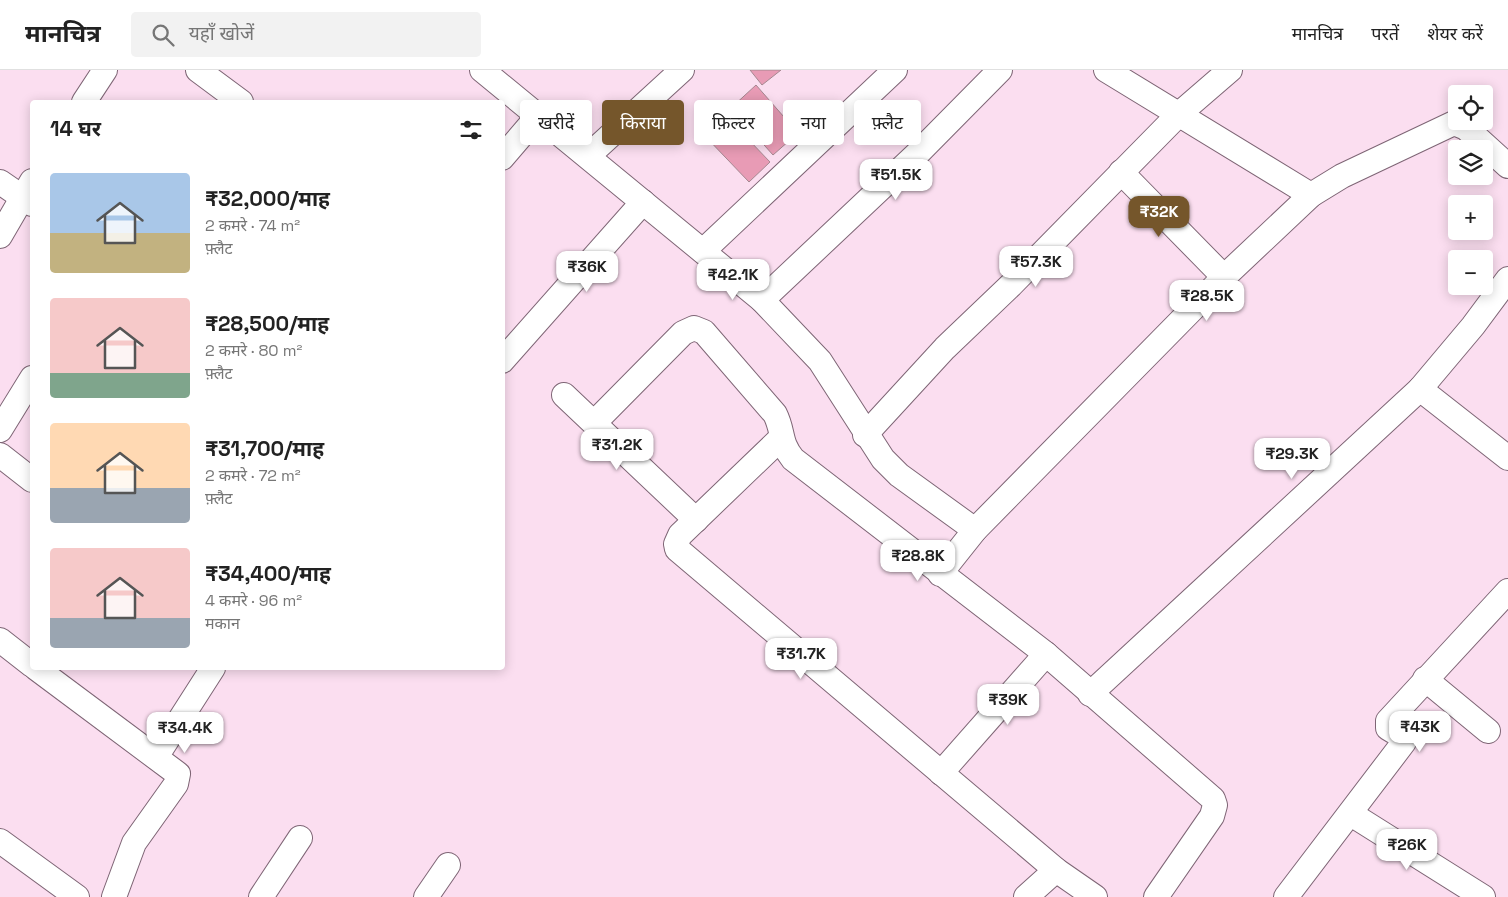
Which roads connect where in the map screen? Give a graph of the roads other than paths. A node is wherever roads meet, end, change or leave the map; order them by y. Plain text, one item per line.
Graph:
1 (105, 70) edge
2 (198, 70) edge
3 (482, 70) edge
4 (682, 70) edge
5 (896, 70) edge
6 (1000, 70) edge
7 (1106, 70) edge
8 (1230, 70) edge
9 (85, 100) edge
10 (238, 100) edge
11 (520, 101) edge
12 (1179, 114) junction
13 (520, 137) edge
14 (574, 145) edge
15 (505, 154) edge
16 (588, 156) junction
17 (1508, 166) edge
18 (1121, 172) junction
19 (0, 182) edge
20 (29, 194) edge
21 (1312, 195) junction
22 (643, 202) junction
23 (0, 236) edge
24 (703, 251) junction
25 (1224, 277) junction
26 (1507, 282) edge
27 (762, 300) junction
28 (505, 358) edge
29 (30, 381) edge
30 (1420, 389) junction
31 (564, 395) dead end
32 (594, 423) junction
33 (0, 430) edge
34 (866, 436) junction
35 (781, 438) junction
36 (0, 455) edge
37 (1508, 458) edge
38 (30, 478) edge
39 (696, 520) junction
40 (975, 530) junction
41 (940, 574) junction
42 (1508, 591) edge
43 (0, 640) edge
44 (1046, 654) junction
45 (30, 662) edge
46 (39, 670) edge
47 (212, 670) edge
48 (1425, 679) junction
49 (1090, 694) junction
50 (1488, 731) dead end
51 (156, 757) junction
52 (941, 773) junction
53 (1351, 814) junction
54 (300, 838) dead end
55 (0, 842) edge
56 (448, 865) dead end
57 (1056, 870) junction
58 (77, 897) edge
59 (114, 897) edge
60 (261, 897) edge
61 (426, 897) edge
62 (1026, 897) edge
63 (1095, 897) edge
64 (1156, 897) edge
65 (1286, 897) edge
66 (1483, 897) edge

1 - 9 street
2 - 10 street
3 - 11 street
4 - 16 street
5 - 24 street
6 - 27 street
7 - 12 street
8 - 12 street
12 - 18 street
12 - 21 street
13 - 15 street
14 - 16 street
16 - 22 street
17 - 21 street
18 - 25 street
18 - 34 street
19 - 20 street
20 - 23 street
21 - 25 street
22 - 24 street
22 - 28 street
24 - 27 street
25 - 40 street
26 - 30 street
27 - 34 street
29 - 33 street
30 - 37 street
30 - 49 street
31 - 32 street
32 - 35 street
32 - 39 street
34 - 40 street
35 - 39 street
35 - 41 street
36 - 38 street
39 - 52 street
40 - 41 street
41 - 44 street
42 - 48 street
43 - 45 street
44 - 49 street
44 - 52 street
46 - 51 street
47 - 51 street
48 - 50 street
48 - 53 street
49 - 64 street
51 - 59 street
52 - 57 street
53 - 65 street
53 - 66 street
54 - 60 street
55 - 58 street
56 - 61 street
57 - 62 street
57 - 63 street

